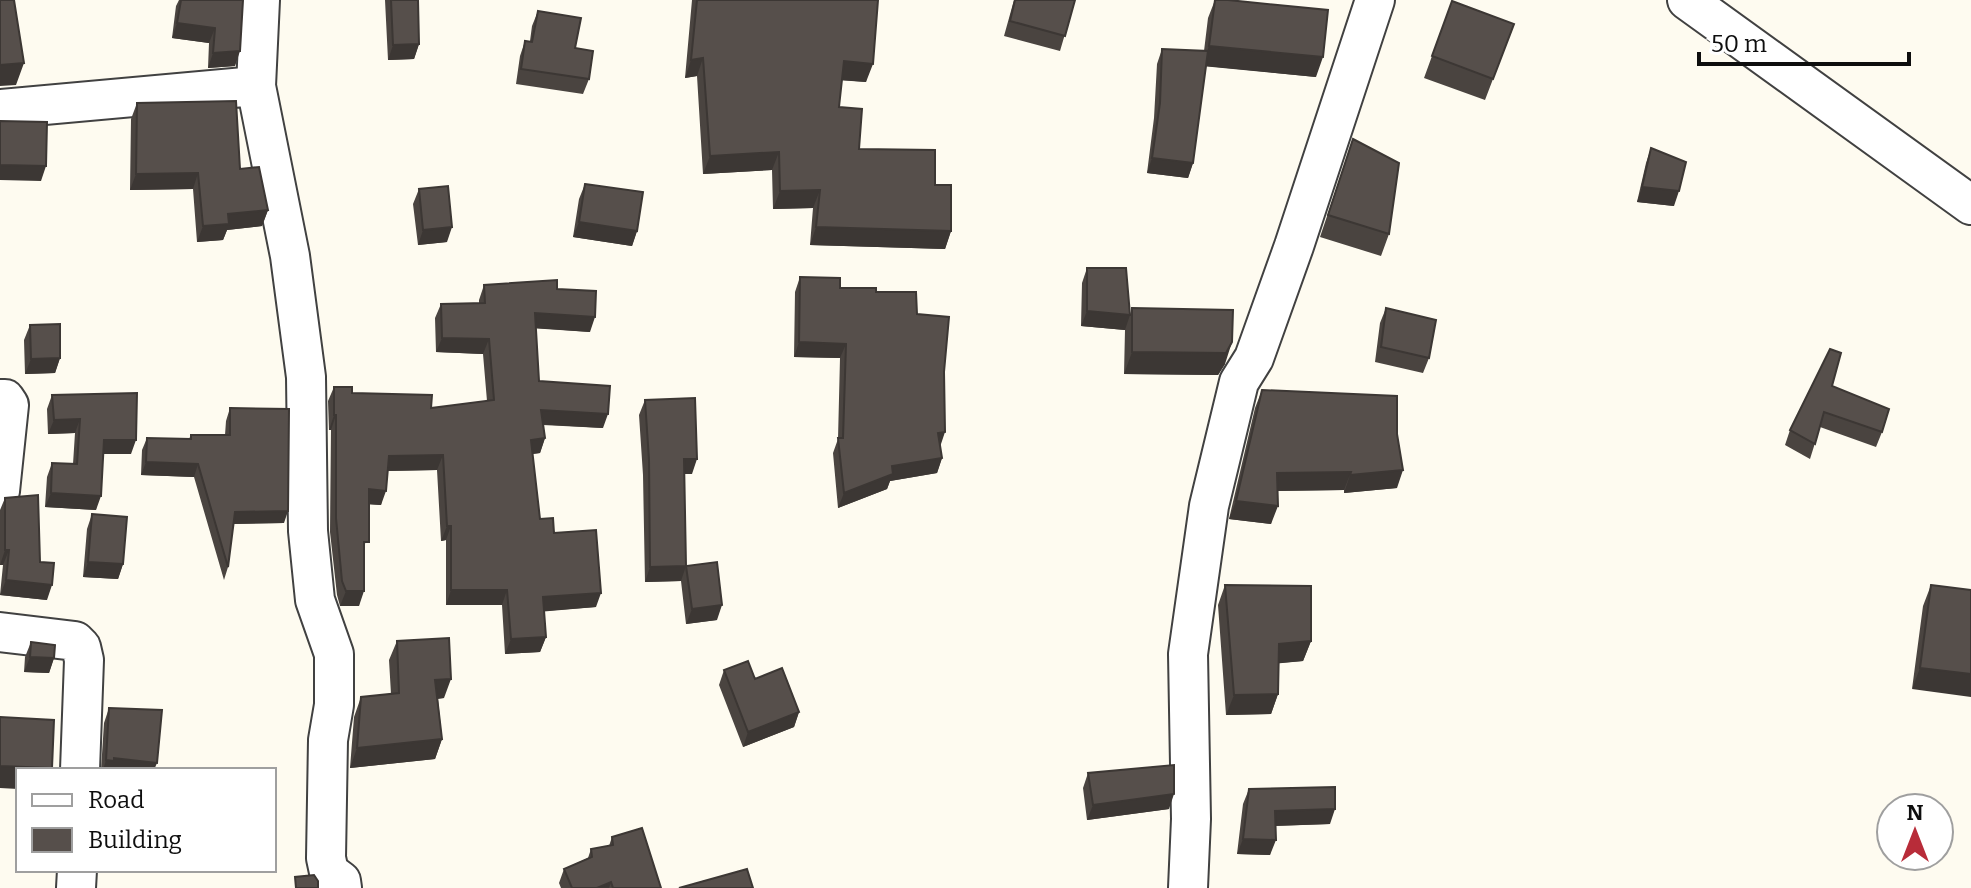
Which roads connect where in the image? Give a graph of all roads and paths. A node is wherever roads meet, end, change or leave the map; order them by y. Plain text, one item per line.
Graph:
1 (260, 0) edge
2 (1375, 0) edge
3 (1687, 0) edge
4 (256, 86) junction
5 (0, 109) edge
6 (1971, 205) edge
7 (0, 399) edge
8 (0, 491) edge
9 (0, 632) edge
10 (80, 768) edge
11 (342, 888) edge
12 (1188, 888) edge

1 - 4 street
2 - 12 street
3 - 6 street
4 - 5 street
4 - 11 street
7 - 8 street
9 - 10 street

